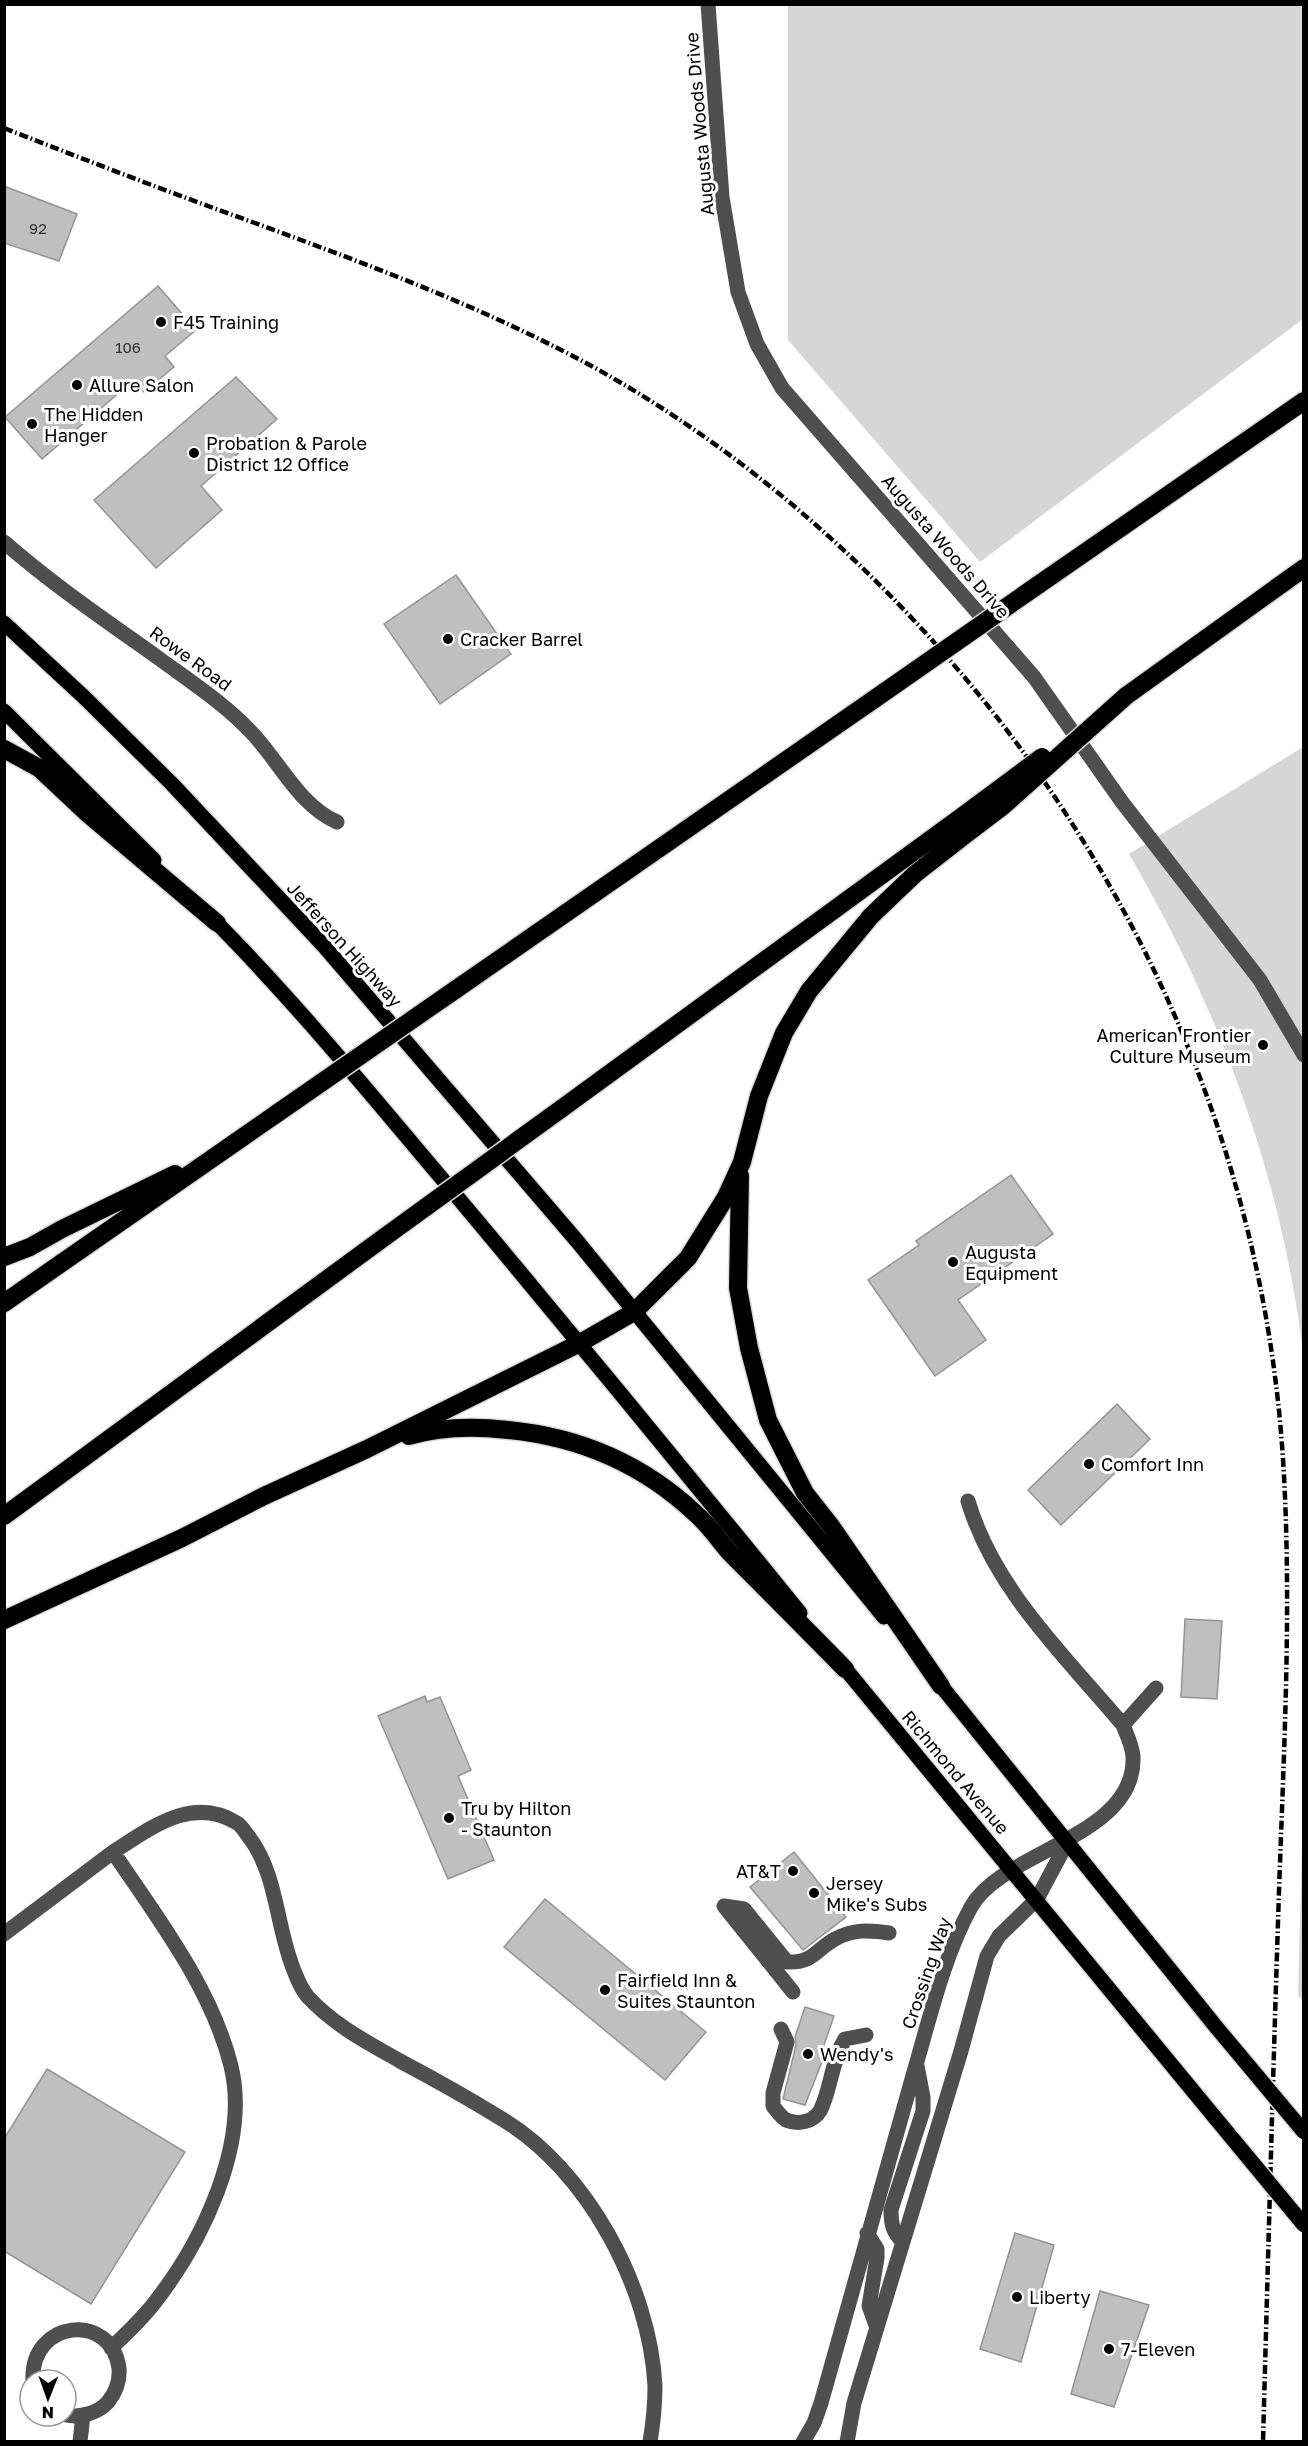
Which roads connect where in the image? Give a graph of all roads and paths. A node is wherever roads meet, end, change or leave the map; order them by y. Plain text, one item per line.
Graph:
1 (708, 4) edge
2 (1304, 401) edge
3 (4, 542) edge
4 (1304, 567) edge
5 (4, 623) edge
6 (4, 711) edge
7 (4, 749) edge
8 (969, 821) junction
9 (338, 822) dead end
10 (217, 923) junction
11 (1304, 1055) edge
12 (228, 1148) junction
13 (742, 1162) junction
14 (4, 1257) edge
15 (4, 1303) edge
16 (634, 1312) junction
17 (580, 1343) junction
18 (367, 1449) junction
19 (968, 1501) dead end
20 (4, 1516) edge
21 (4, 1620) edge
22 (845, 1669) junction
23 (941, 1686) junction
24 (1156, 1688) dead end
25 (1123, 1725) junction
26 (1068, 1841) junction
27 (113, 1852) junction
28 (1012, 1870) junction
29 (1036, 1899) junction
30 (889, 1933) dead end
31 (4, 1934) edge
32 (793, 1992) dead end
33 (781, 2029) dead end
34 (866, 2035) dead end
35 (917, 2063) junction
36 (1304, 2132) edge
37 (1304, 2226) edge
38 (867, 2233) junction
39 (903, 2242) junction
40 (877, 2328) junction
41 (111, 2348) junction
42 (32, 2368) edge
43 (78, 2415) edge
44 (83, 2415) junction
45 (80, 2442) edge
46 (650, 2442) edge
47 (803, 2442) edge
48 (847, 2442) edge

1 - 11 street, Augusta Woods Drive
2 - 12 highway, bridge
3 - 9 street, Rowe Road
4 - 8 highway, bridge
5 - 16 main road, Jefferson Highway
6 - 10 main road
7 - 10 highway
8 - 13 highway
8 - 20 highway, bridge
10 - 17 main road
12 - 14 highway
12 - 15 highway
13 - 16 highway
13 - 23 highway
16 - 17 highway
16 - 23 main road
17 - 18 highway
17 - 22 main road, Richmond Avenue
18 - 21 highway
18 - 22 highway
19 - 25 street
22 - 28 main road, Richmond Avenue
23 - 26 main road
24 - 25 street
25 - 26 street
26 - 28 street, Crossing Way
26 - 29 street
26 - 36 main road, bridge
27 - 31 street
27 - 41 street
27 - 46 street
28 - 29 main road, Richmond Avenue
28 - 35 street, Crossing Way
29 - 37 main road, Richmond Avenue, bridge
29 - 39 street
30 - 32 street
33 - 34 street
35 - 38 street, Crossing Way
35 - 39 street
38 - 40 street
38 - 47 street, Crossing Way
39 - 40 street
40 - 48 street
41 - 42 street
41 - 44 street
43 - 44 street
44 - 45 street

